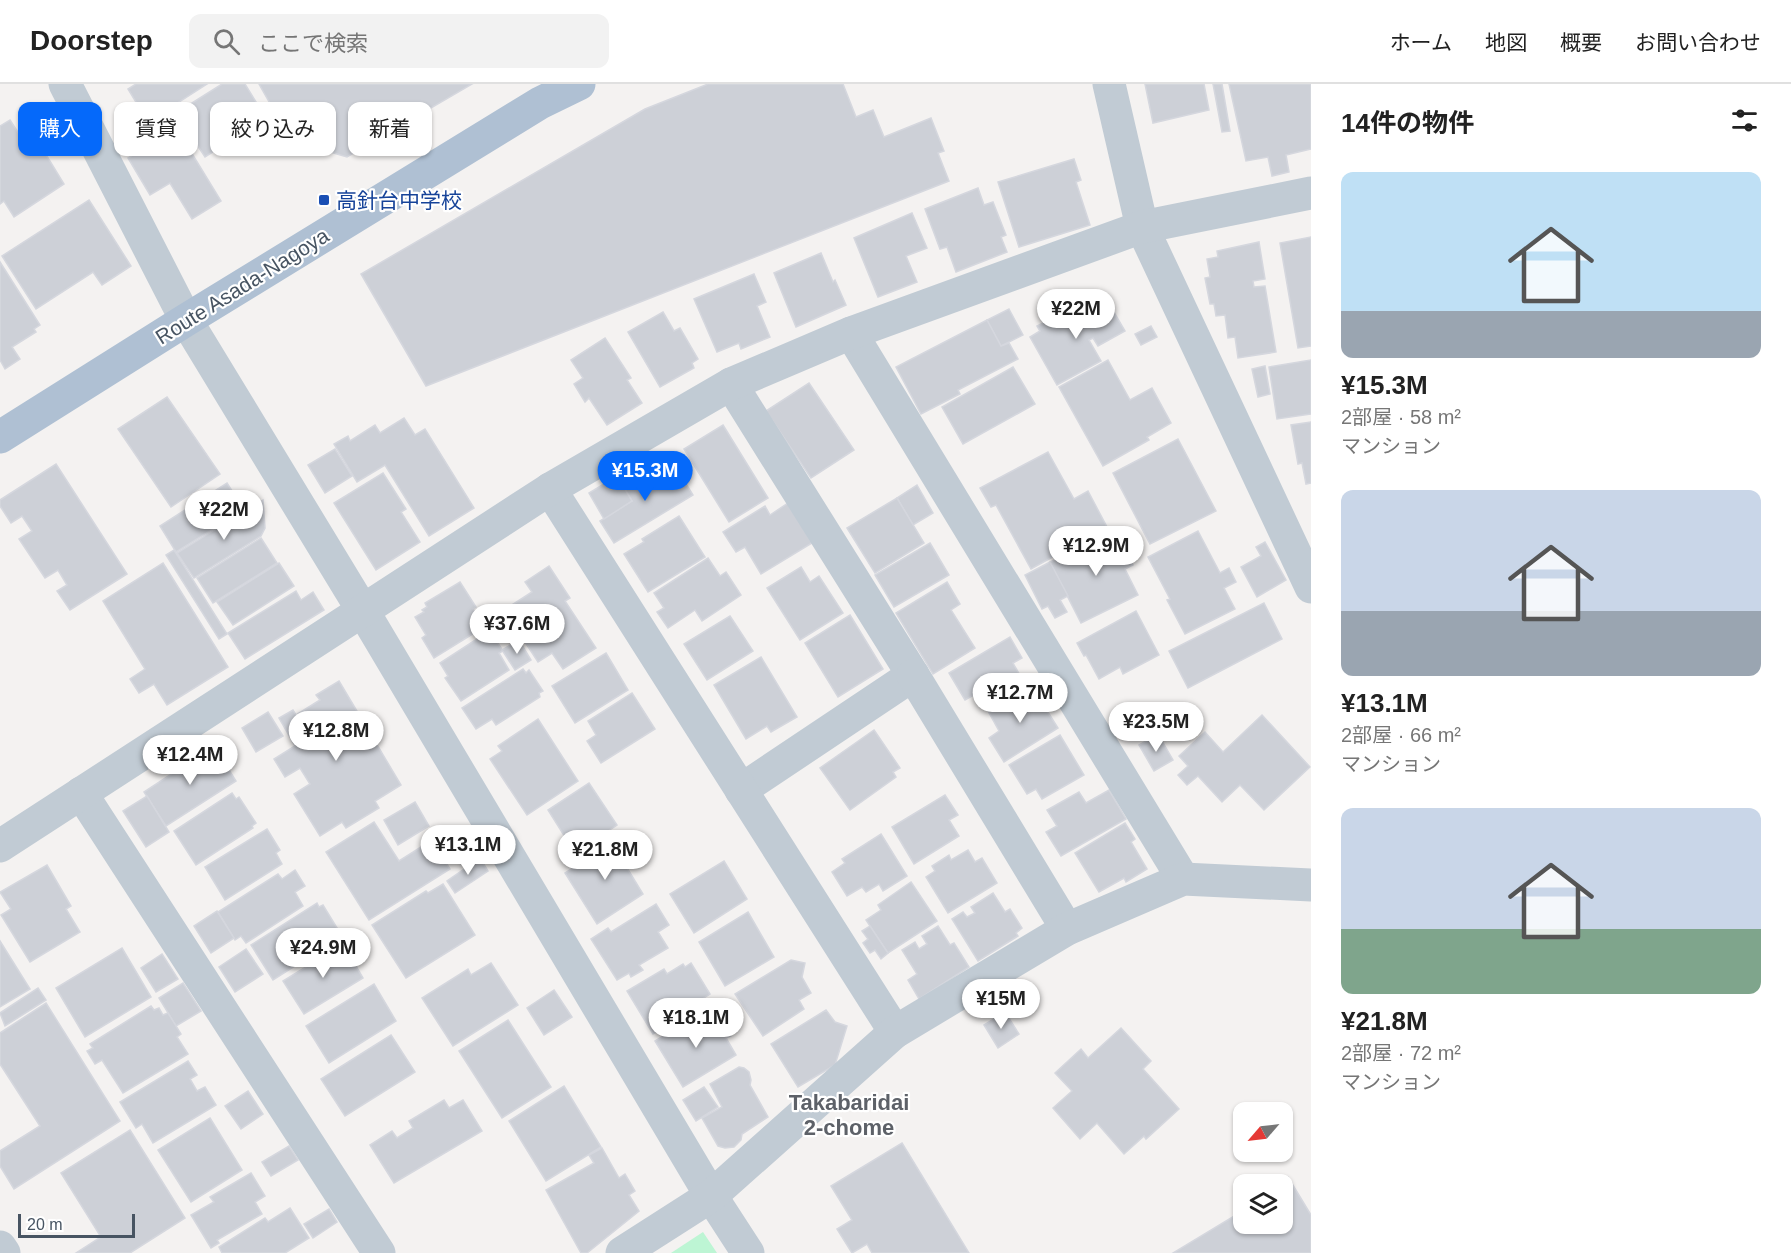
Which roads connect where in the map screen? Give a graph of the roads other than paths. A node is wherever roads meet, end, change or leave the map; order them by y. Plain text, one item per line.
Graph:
1 (65, 84) edge
2 (579, 84) edge
3 (1109, 84) edge
4 (1311, 193) edge
5 (1142, 227) junction
6 (186, 320) junction
7 (851, 333) junction
8 (731, 384) junction
9 (0, 437) edge
10 (550, 489) junction
11 (1311, 587) edge
12 (363, 611) junction
13 (913, 675) junction
14 (741, 790) junction
15 (81, 793) junction
16 (0, 846) edge
17 (1183, 879) junction
18 (1311, 885) edge
19 (1067, 929) junction
20 (895, 1032) junction
21 (711, 1196) junction
22 (0, 1247) edge
23 (4, 1253) edge
24 (379, 1253) edge
25 (622, 1253) edge
26 (748, 1253) edge

1 - 6 street
2 - 6 main road, Route Asada-Nagoya
3 - 5 street
4 - 5 street
5 - 7 street
5 - 11 street
6 - 9 main road, Route Asada-Nagoya
6 - 12 street
7 - 8 street
7 - 17 street
8 - 10 street
8 - 13 street
10 - 12 street
10 - 14 street
12 - 15 street
12 - 21 street
13 - 14 street
13 - 19 street
14 - 20 street
15 - 16 street
15 - 24 street
17 - 18 street
17 - 19 street
19 - 20 street
20 - 21 street
21 - 25 street
21 - 26 street
22 - 23 street

